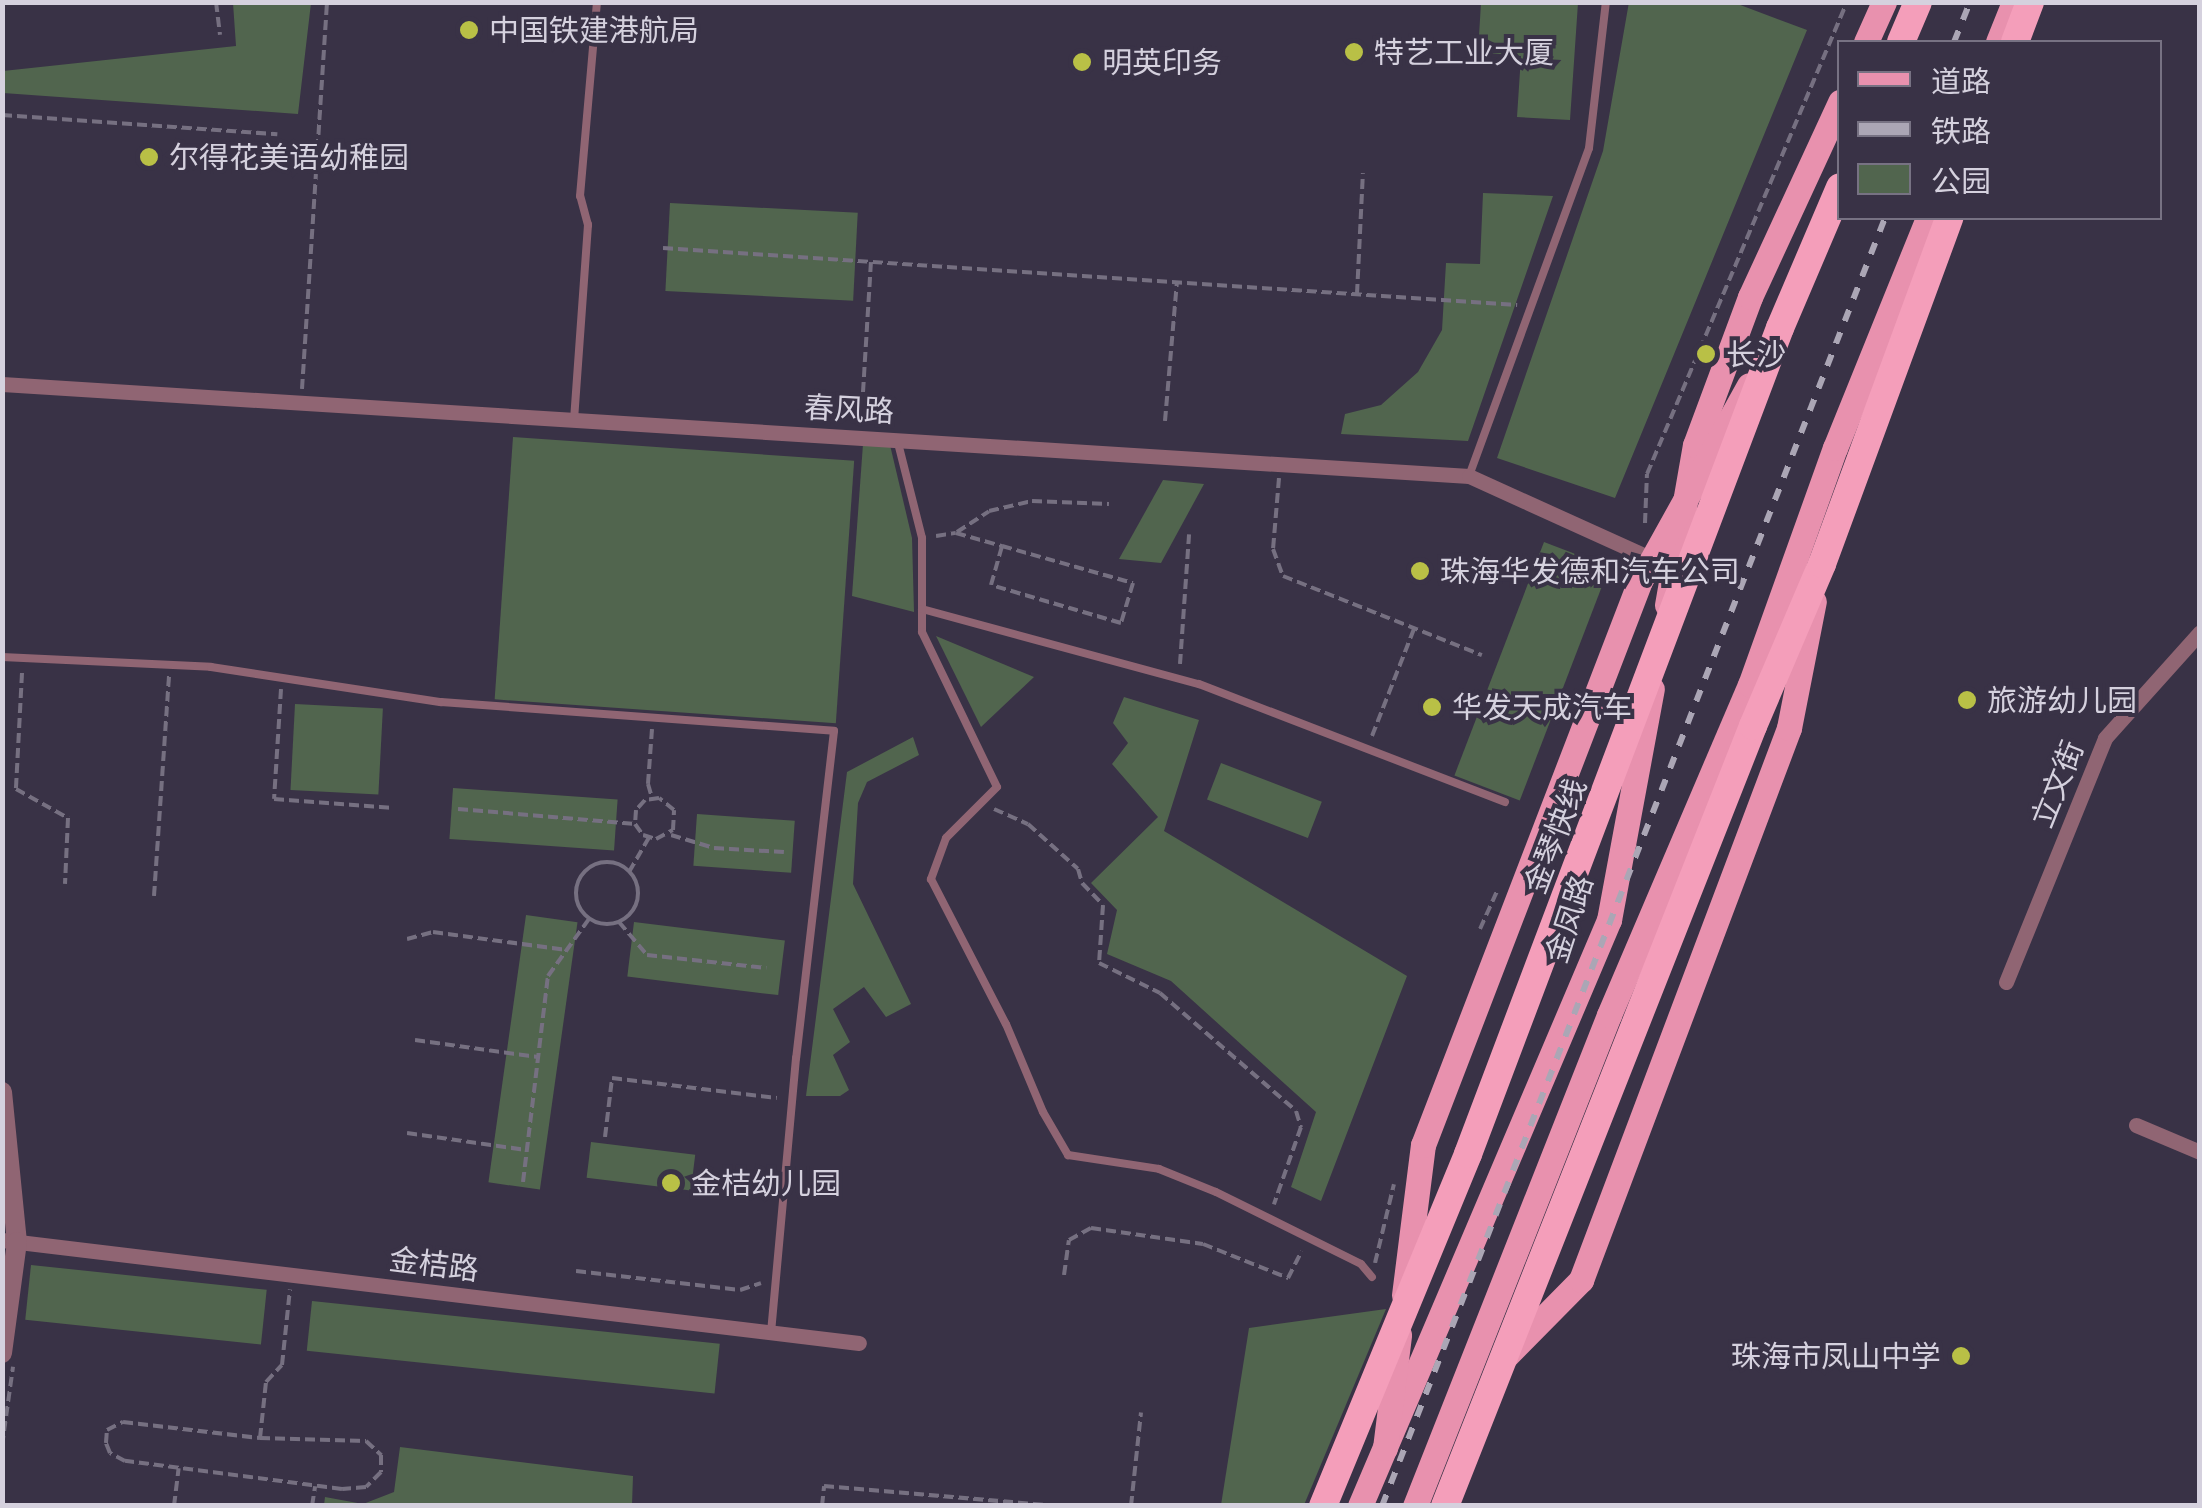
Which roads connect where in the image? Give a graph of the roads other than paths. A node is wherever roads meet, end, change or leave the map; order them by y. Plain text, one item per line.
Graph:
1 (597, 2) edge
2 (1606, 2) edge
3 (1884, 2) edge
4 (1918, 2) edge
5 (2014, 2) edge
6 (2030, 2) edge
7 (1867, 40) edge
8 (1902, 40) edge
9 (1999, 40) edge
10 (2016, 40) edge
11 (1837, 109) edge
12 (1837, 194) edge
13 (1927, 220) edge
14 (1948, 220) edge
15 (1780, 328) junction
16 (2, 384) edge
17 (574, 422) junction
18 (897, 439) junction
19 (1469, 476) junction
20 (1822, 564) junction
21 (1674, 568) junction
22 (922, 609) junction
23 (2200, 632) edge
24 (2, 658) edge
25 (1505, 802) dead end
26 (2006, 982) dead end
27 (2, 1092) edge
28 (2136, 1125) dead end
29 (2200, 1152) edge
30 (10, 1241) edge
31 (1372, 1277) dead end
32 (771, 1332) junction
33 (858, 1342) dead end
34 (8, 1356) edge
35 (1454, 1408) junction
36 (1386, 1448) junction
37 (1323, 1506) edge
38 (1360, 1506) edge
39 (1415, 1506) edge
40 (1446, 1506) edge

1 - 17 lane
2 - 19 lane
3 - 7 main road
4 - 8 highway
5 - 9 main road
6 - 10 highway
11 - 21 main road, 金凤路
12 - 15 highway, 金琴快线, bridge
13 - 35 main road
14 - 20 highway, bridge
15 - 36 main road, bridge
15 - 37 highway, 金琴快线, bridge
16 - 17 street, 春风路
17 - 18 street, 春风路
18 - 19 street, 春风路
18 - 22 lane
19 - 21 street, 春风路
20 - 35 main road, bridge
20 - 40 highway, bridge
21 - 36 main road, 金凤路
22 - 25 lane
22 - 31 lane
23 - 26 street, 立文街
24 - 32 lane
27 - 30 street
28 - 29 street
30 - 32 street, 金桔路
30 - 34 street
32 - 33 street, 金桔路
35 - 39 main road
36 - 38 main road, 金凤路

